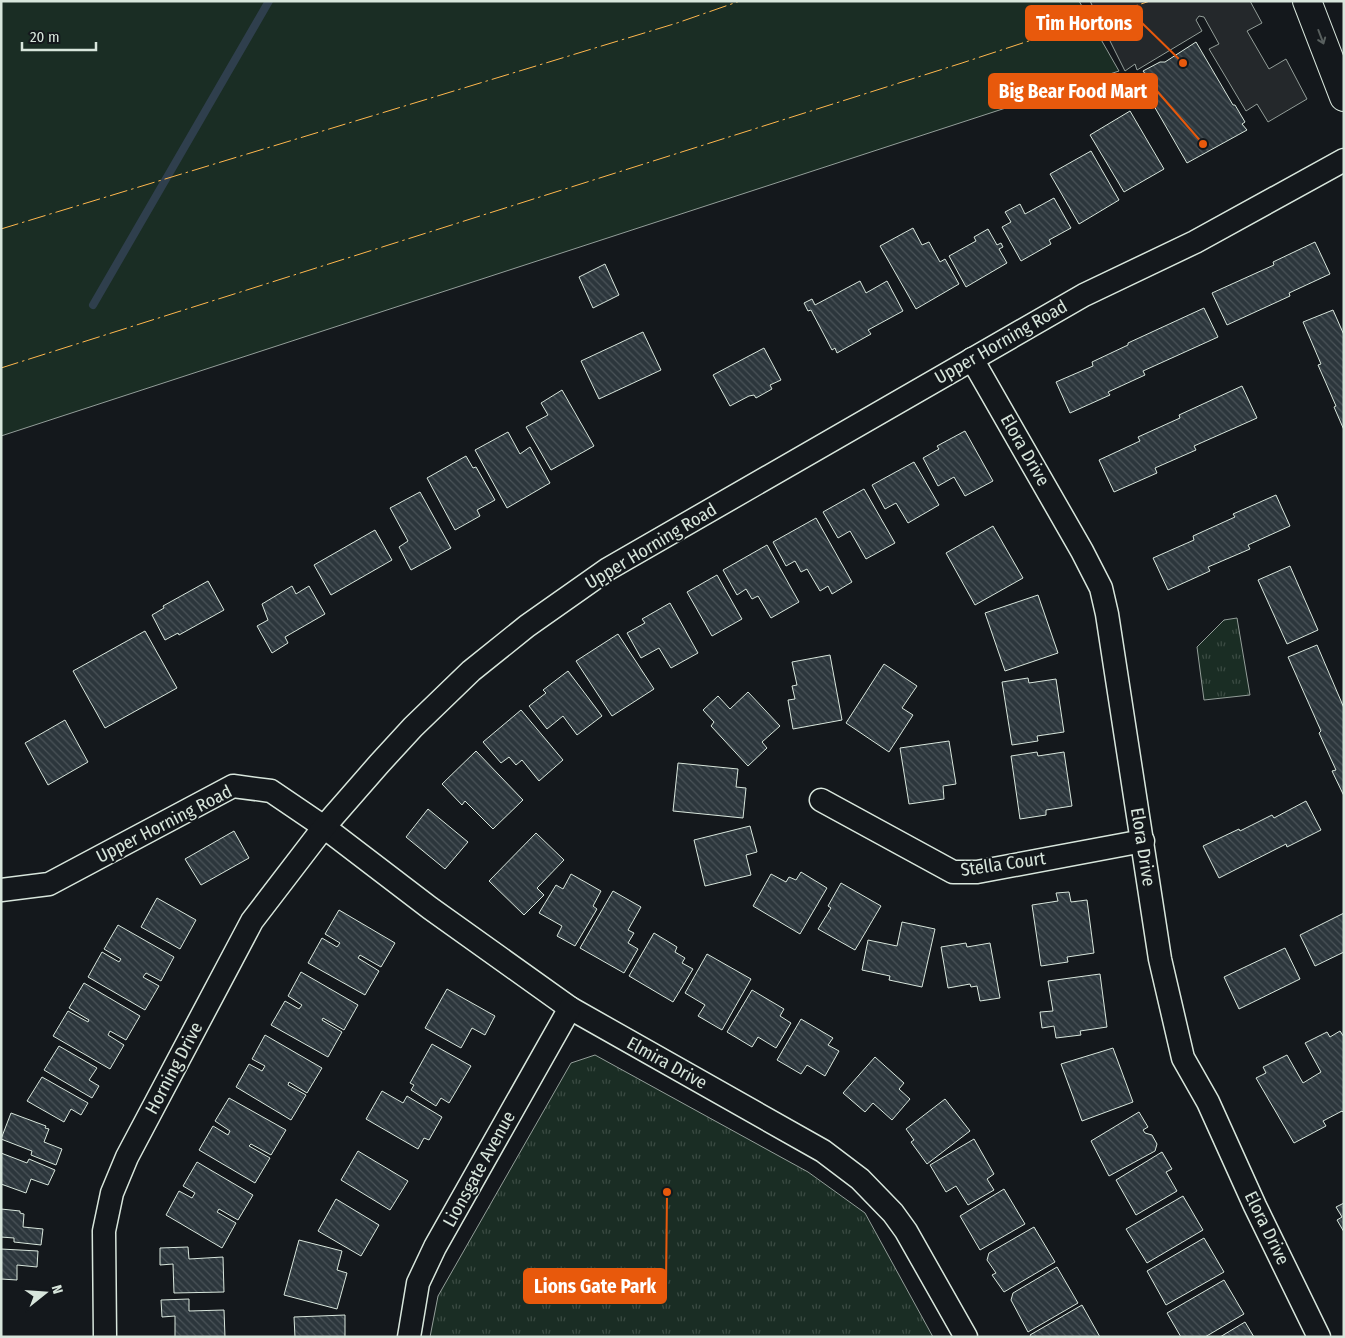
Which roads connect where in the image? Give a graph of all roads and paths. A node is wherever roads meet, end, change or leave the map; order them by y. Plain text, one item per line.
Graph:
1 (1307, 1) edge
2 (1344, 97) edge
3 (1344, 160) edge
4 (972, 358) junction
5 (821, 800) dead end
6 (324, 827) junction
7 (1143, 841) junction
8 (1, 890) edge
9 (570, 1008) junction
10 (105, 1337) edge
11 (409, 1337) edge
12 (966, 1337) edge
13 (1319, 1337) edge

1 -> 2 main road
3 - 4 street, Upper Horning Road
4 - 6 street, Upper Horning Road
4 - 7 street, Elora Drive
5 - 7 street, Stella Court
6 - 8 street, Upper Horning Road
6 - 9 street, Elmira Drive
6 - 10 street, Horning Drive
7 - 13 street, Elora Drive
9 - 11 street, Lionsgate Avenue
9 - 12 street, Elmira Drive

